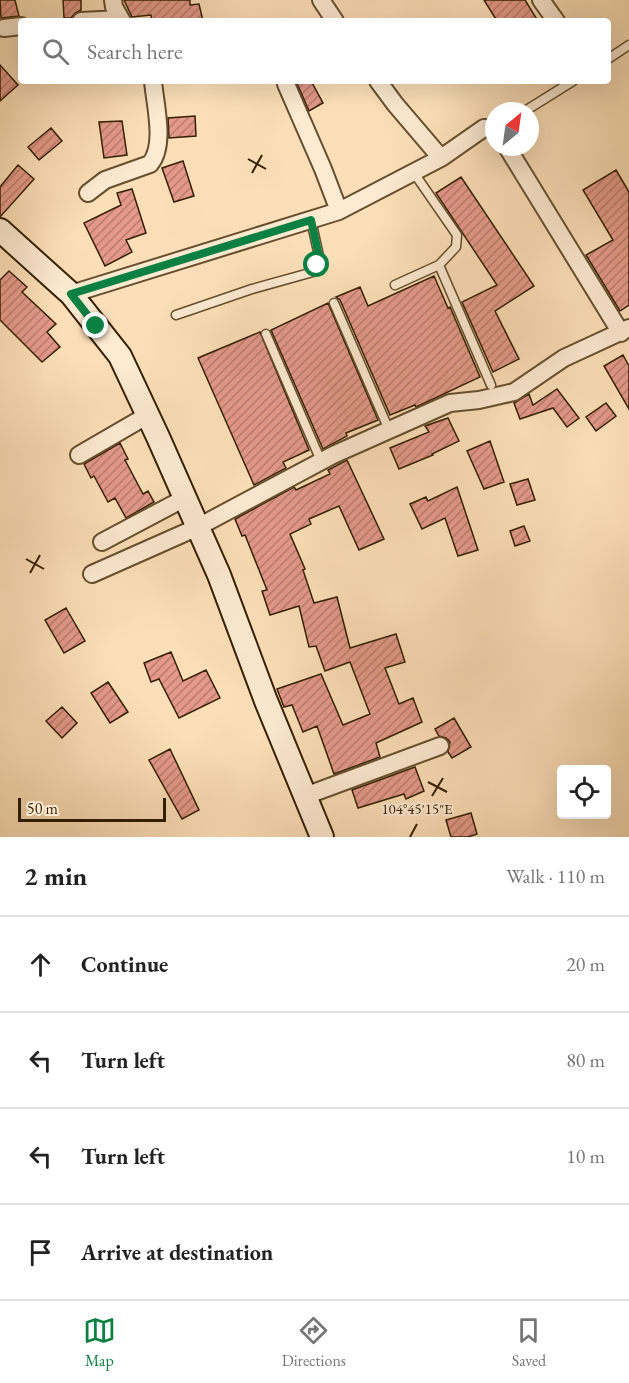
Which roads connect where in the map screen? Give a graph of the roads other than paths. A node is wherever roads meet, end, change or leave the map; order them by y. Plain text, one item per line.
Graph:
1 (113, 0) edge
2 (321, 0) edge
3 (541, 0) edge
4 (120, 18) edge
5 (333, 18) edge
6 (554, 18) edge
7 (629, 45) edge
8 (611, 57) edge
9 (153, 84) edge
10 (286, 84) dead end
11 (380, 84) edge
12 (568, 84) edge
13 (539, 102) edge
14 (485, 128) edge
15 (513, 156) edge
16 (441, 158) junction
17 (414, 173) junction
18 (88, 193) dead end
19 (339, 211) junction
20 (311, 220) junction
21 (0, 230) edge
22 (439, 265) junction
23 (395, 285) dead end
24 (71, 294) junction
25 (334, 303) dead end
26 (176, 315) dead end
27 (625, 331) edge
28 (266, 334) dead end
29 (491, 385) dead end
30 (148, 416) junction
31 (389, 430) junction
32 (79, 455) dead end
33 (321, 461) junction
34 (185, 498) junction
35 (198, 527) junction
36 (102, 542) dead end
37 (92, 574) dead end
38 (440, 746) dead end
39 (307, 800) junction
40 (322, 837) edge

1 - 4 street
2 - 5 street
3 - 6 street
7 - 8 lane
9 - 18 street
10 - 19 street
11 - 16 street
12 - 13 lane
14 - 16 street
15 - 27 street
16 - 17 street
17 - 19 street
17 - 22 lane
19 - 20 street
20 - 24 street
20 - 26 lane
21 - 24 street
22 - 23 lane
22 - 29 lane
24 - 30 street
25 - 31 lane
27 - 31 street
28 - 33 lane
30 - 32 street
30 - 34 street
31 - 33 street
33 - 35 street
34 - 35 street
34 - 36 street
35 - 37 street
35 - 39 street
38 - 39 street
39 - 40 street

